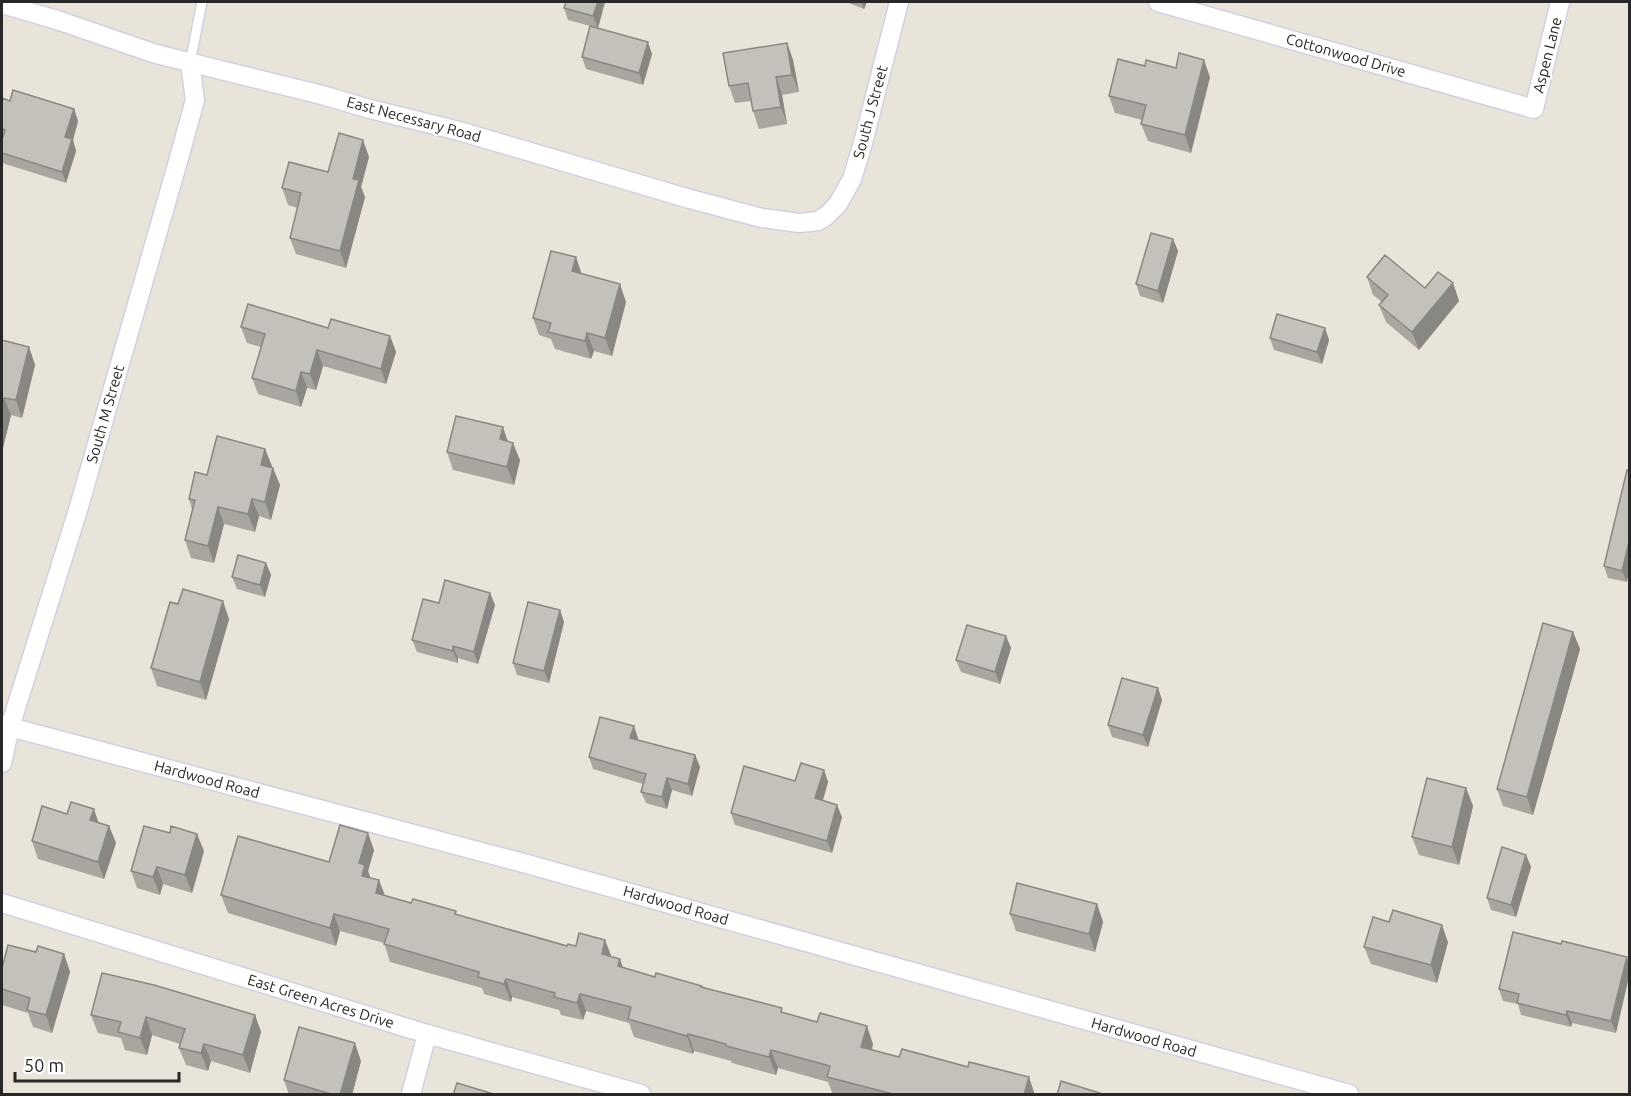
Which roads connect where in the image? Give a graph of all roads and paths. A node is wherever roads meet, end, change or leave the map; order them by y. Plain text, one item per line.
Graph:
1 (202, 2) edge
2 (899, 2) edge
3 (1158, 2) edge
4 (1560, 2) edge
5 (2, 4) edge
6 (190, 63) junction
7 (1534, 109) joint
8 (826, 216) joint
9 (6, 726) edge
10 (2, 764) edge
11 (2, 903) edge
12 (427, 1034) junction
13 (411, 1095) edge
14 (641, 1095) edge
15 (1349, 1095) edge

1 - 6 lane
2 - 8 street, South J Street
3 - 7 street, Cottonwood Drive
4 - 7 street, Aspen Lane
5 - 6 street, East Necessary Road
6 - 8 street, East Necessary Road
6 - 9 street, South M Street
9 - 10 street, South M Street
9 - 15 street, Hardwood Road
11 - 12 street, East Green Acres Drive
12 - 13 street
12 - 14 street, East Green Acres Drive

